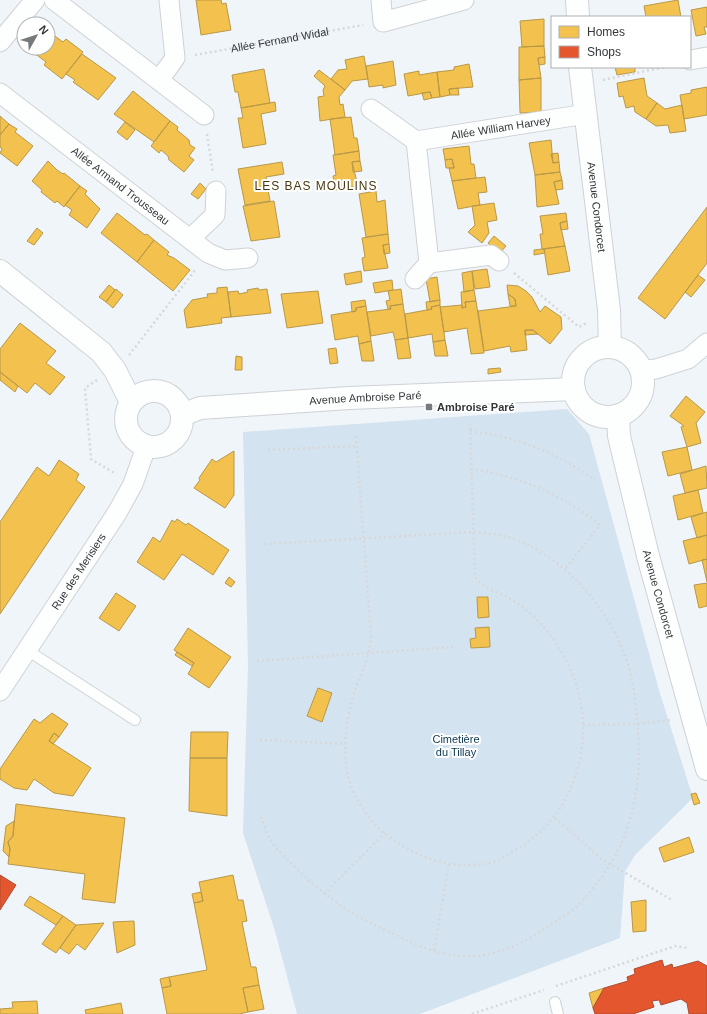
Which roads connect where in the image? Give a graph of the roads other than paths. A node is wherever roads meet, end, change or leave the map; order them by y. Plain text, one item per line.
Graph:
1 (35, 0) edge
2 (54, 0) edge
3 (169, 0) edge
4 (381, 0) edge
5 (464, 0) edge
6 (577, 0) edge
7 (578, 16) edge
8 (0, 42) edge
9 (707, 57) edge
10 (691, 60) edge
11 (581, 76) edge
12 (159, 80) junction
13 (0, 93) edge
14 (372, 109) dead end
15 (586, 114) junction
16 (204, 115) road end
17 (416, 141) junction
18 (216, 191) road end
19 (191, 238) junction
20 (248, 258) dead end
21 (499, 261) road end
22 (429, 263) junction
23 (0, 271) edge
24 (415, 280) dead end
25 (707, 343) edge
26 (610, 347) junction
27 (641, 370) junction
28 (574, 389) junction
29 (131, 402) junction
30 (182, 415) junction
31 (618, 416) junction
32 (146, 447) junction
33 (27, 650) junction
34 (0, 691) edge
35 (699, 717) edge
36 (135, 720) dead end
37 (707, 769) edge
38 (555, 1002) dead end
39 (558, 1014) edge

1 - 8 street
2 - 12 street
3 - 12 street
4 - 5 street
6 - 7 street
9 - 10 street
11 - 15 street, Avenue Condorcet
12 - 16 street
13 - 19 street, Allée Armand Trousseau
14 - 17 street
15 - 17 street, Allée William Harvey
15 - 26 street, Avenue Condorcet
17 - 22 street
18 - 19 street
19 - 20 street, Allée Armand Trousseau
21 - 22 street
22 - 24 street
23 - 29 street
25 - 27 street
26 - 27 street
26 - 28 street
27 - 31 street
28 - 30 street, Avenue Ambroise Paré
28 - 31 street
29 - 30 street
29 - 32 street
30 - 32 street
31 - 35 street, Avenue Condorcet
32 - 33 street, Rue des Merisiers
33 - 34 street, Rue des Merisiers
33 - 36 lane
35 - 37 street, Avenue Condorcet
38 - 39 lane

